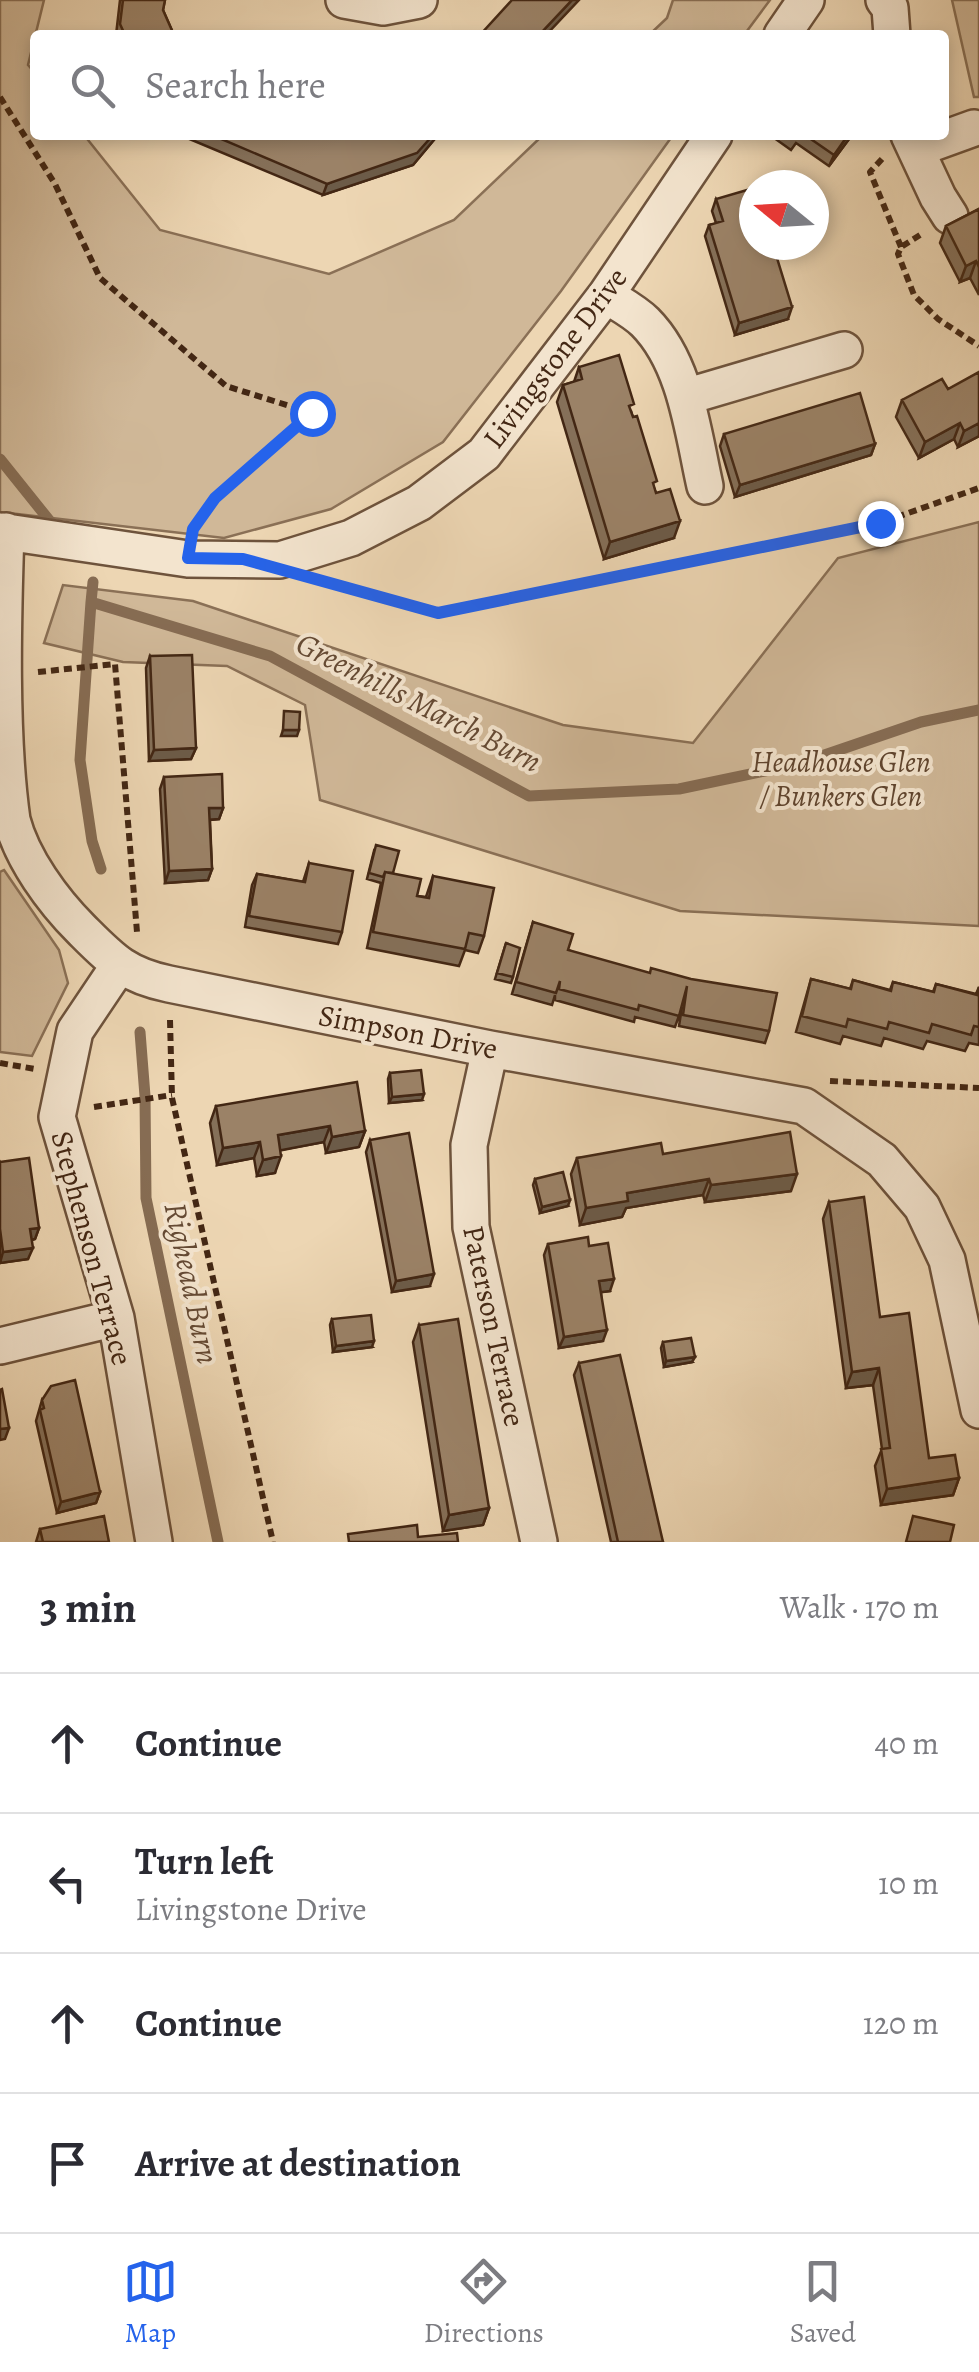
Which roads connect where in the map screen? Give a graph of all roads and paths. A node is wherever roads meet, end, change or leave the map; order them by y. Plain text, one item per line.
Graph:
1 (344, 0) edge
2 (419, 0) edge
3 (806, 0) edge
4 (884, 0) edge
5 (785, 30) edge
6 (892, 30) edge
7 (0, 98) edge
8 (974, 128) dead end
9 (949, 134) edge
10 (711, 140) edge
11 (906, 144) edge
12 (950, 216) joint
13 (900, 247) junction
14 (606, 294) junction
15 (979, 346) edge
16 (844, 350) dead end
17 (685, 397) junction
18 (705, 486) dead end
19 (979, 488) edge
20 (3, 531) edge
21 (188, 558) junction
22 (314, 579) dead end
23 (62, 669) dead end
24 (142, 976) junction
25 (490, 1049) junction
26 (825, 1080) dead end
27 (979, 1088) edge
28 (172, 1094) junction
29 (121, 1102) dead end
30 (116, 1318) junction
31 (0, 1346) edge
32 (979, 1410) edge
33 (154, 1542) edge
34 (273, 1542) edge
35 (540, 1542) edge

1 - 2 street
3 - 5 street
4 - 6 street
7 - 21 path
8 - 9 street
10 - 14 street, Livingstone Drive
11 - 12 street
11 - 13 path
12 - 13 path
13 - 15 path
14 - 17 street
14 - 21 street, Livingstone Drive
16 - 17 street
17 - 18 street
19 - 22 path
20 - 21 street, Livingstone Drive
20 - 24 street
23 - 24 path
24 - 25 street, Simpson Drive
24 - 28 path
24 - 30 street, Stephenson Terrace
25 - 32 street, Simpson Drive
25 - 35 street, Paterson Terrace
26 - 27 path
28 - 29 path
28 - 34 path
30 - 31 street
30 - 33 street, Stephenson Terrace

